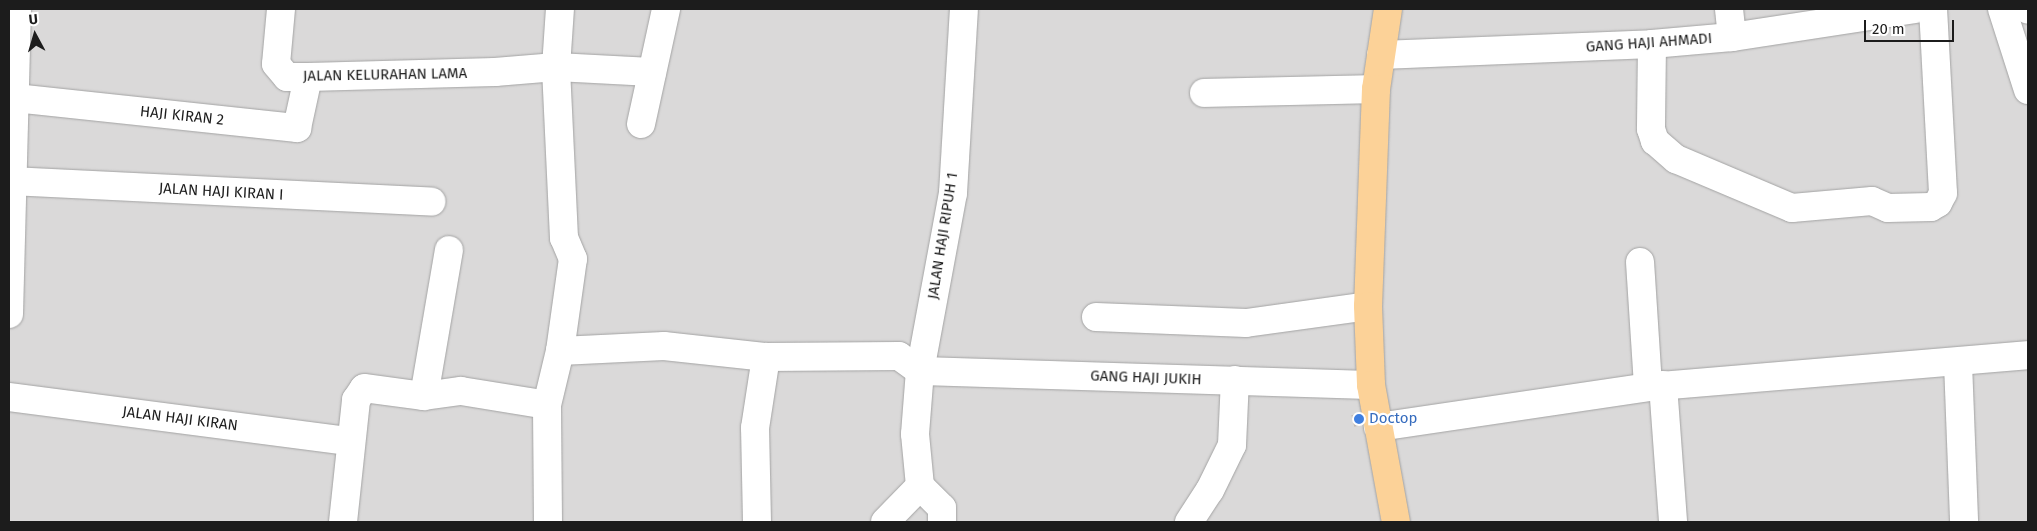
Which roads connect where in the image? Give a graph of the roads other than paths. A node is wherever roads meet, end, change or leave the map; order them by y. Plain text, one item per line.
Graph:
1 (17, 9) edge
2 (281, 9) edge
3 (560, 9) edge
4 (666, 9) edge
5 (964, 9) edge
6 (1388, 9) edge
7 (1729, 9) edge
8 (1915, 9) edge
9 (1933, 9) edge
10 (2002, 9) edge
11 (1732, 37) junction
12 (1652, 44) junction
13 (12, 47) edge
14 (1382, 55) junction
15 (556, 66) junction
16 (652, 72) junction
17 (308, 77) junction
18 (1376, 88) junction
19 (2028, 90) edge
20 (1204, 93) dead end
21 (15, 98) junction
22 (642, 124) dead end
23 (10, 181) edge
24 (431, 202) dead end
25 (449, 250) dead end
26 (1640, 262) dead end
27 (1368, 306) junction
28 (9, 314) edge
29 (1096, 317) dead end
30 (560, 351) junction
31 (2028, 355) edge
32 (766, 357) junction
33 (1958, 363) junction
34 (920, 372) junction
35 (1235, 380) junction
36 (1372, 385) junction
37 (1655, 386) junction
38 (424, 396) junction
39 (9, 397) edge
40 (547, 405) junction
41 (1378, 427) junction
42 (350, 441) junction
43 (920, 486) junction
44 (343, 522) edge
45 (548, 522) edge
46 (757, 522) edge
47 (885, 522) edge
48 (942, 522) edge
49 (1188, 522) edge
50 (1396, 522) edge
51 (1673, 522) edge
52 (1964, 522) edge

1 - 13 street
2 - 17 street, JALAN KELURAHAN LAMA
3 - 15 street
4 - 16 street
5 - 34 street, JALAN HAJI RIPUH 1
6 - 14 main road
7 - 11 street
8 - 11 street, GANG HAJI AHMADI
9 - 12 street
10 - 19 street
11 - 12 street, GANG HAJI AHMADI
12 - 14 street, GANG HAJI AHMADI
13 - 21 street
14 - 18 main road
15 - 16 street, JALAN KELURAHAN LAMA
15 - 17 street, JALAN KELURAHAN LAMA
15 - 30 street
16 - 22 street
17 - 21 street, HAJI KIRAN 2
18 - 20 street
18 - 27 main road
21 - 23 street
23 - 24 street, JALAN HAJI KIRAN I
23 - 28 street
25 - 38 street
26 - 37 street
27 - 29 street
27 - 36 main road
30 - 32 street
30 - 40 street
31 - 33 street
32 - 34 street
32 - 46 street
33 - 37 street
33 - 52 street
34 - 35 street, GANG HAJI JUKIH
34 - 43 street, JALAN HAJI RIPUH 1
35 - 36 street, GANG HAJI JUKIH
35 - 49 street
36 - 41 main road
37 - 41 street
37 - 51 street
38 - 40 street
38 - 42 street
39 - 42 street, JALAN HAJI KIRAN
40 - 45 street
41 - 50 main road
42 - 44 street
43 - 47 street
43 - 48 street

